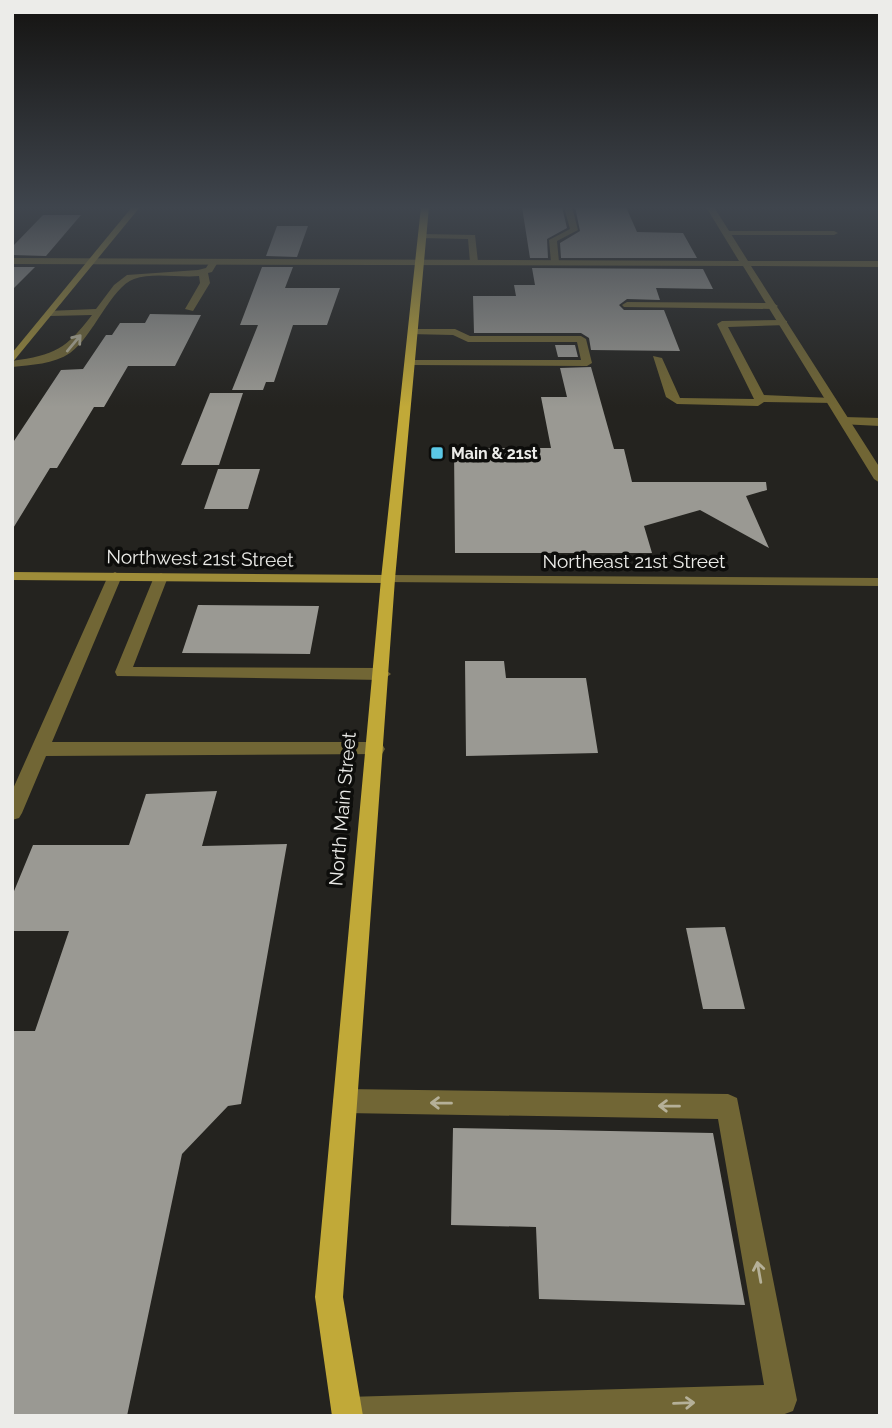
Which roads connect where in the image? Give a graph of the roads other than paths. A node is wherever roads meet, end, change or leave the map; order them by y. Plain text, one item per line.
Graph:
1 (203, 273) edge
2 (82, 274) edge
3 (194, 274) edge
4 (419, 274) edge
5 (753, 274) edge
6 (627, 305) dead end
7 (773, 306) junction
8 (190, 309) dead end
9 (99, 312) junction
10 (50, 313) junction
11 (783, 323) junction
12 (413, 332) junction
13 (657, 358) dead end
14 (12, 362) edge
15 (410, 362) junction
16 (760, 398) junction
17 (832, 401) junction
18 (844, 421) junction
19 (880, 422) edge
20 (880, 479) edge
21 (12, 576) edge
22 (115, 576) junction
23 (161, 577) junction
24 (388, 579) junction
25 (880, 582) edge
26 (383, 674) junction
27 (42, 749) junction
28 (376, 749) junction
29 (12, 813) edge
30 (345, 1101) junction
31 (347, 1414) edge

1 - 8 street
2 - 10 street
3 - 9 street
4 - 12 main road, North Main Street
5 - 7 street
6 - 7 street
7 - 11 street
9 - 10 street
14 -> 9 street
10 - 14 street
11 - 16 street
11 - 17 street
12 - 15 main road, North Main Street
12 - 15 street
13 - 16 street
15 - 24 main road, North Main Street
16 - 17 street
17 - 18 street
18 - 19 street
18 - 20 street
21 - 22 street, Northwest 21st Street
22 - 23 street, Northwest 21st Street
22 - 27 street
23 - 24 street, Northwest 21st Street
23 - 26 street
24 - 25 street, Northeast 21st Street
24 - 26 main road, North Main Street
26 - 28 main road, North Main Street
27 - 28 street
27 - 29 street
28 - 30 main road, North Main Street
30 - 31 main road, North Main Street
31 -> 30 street

